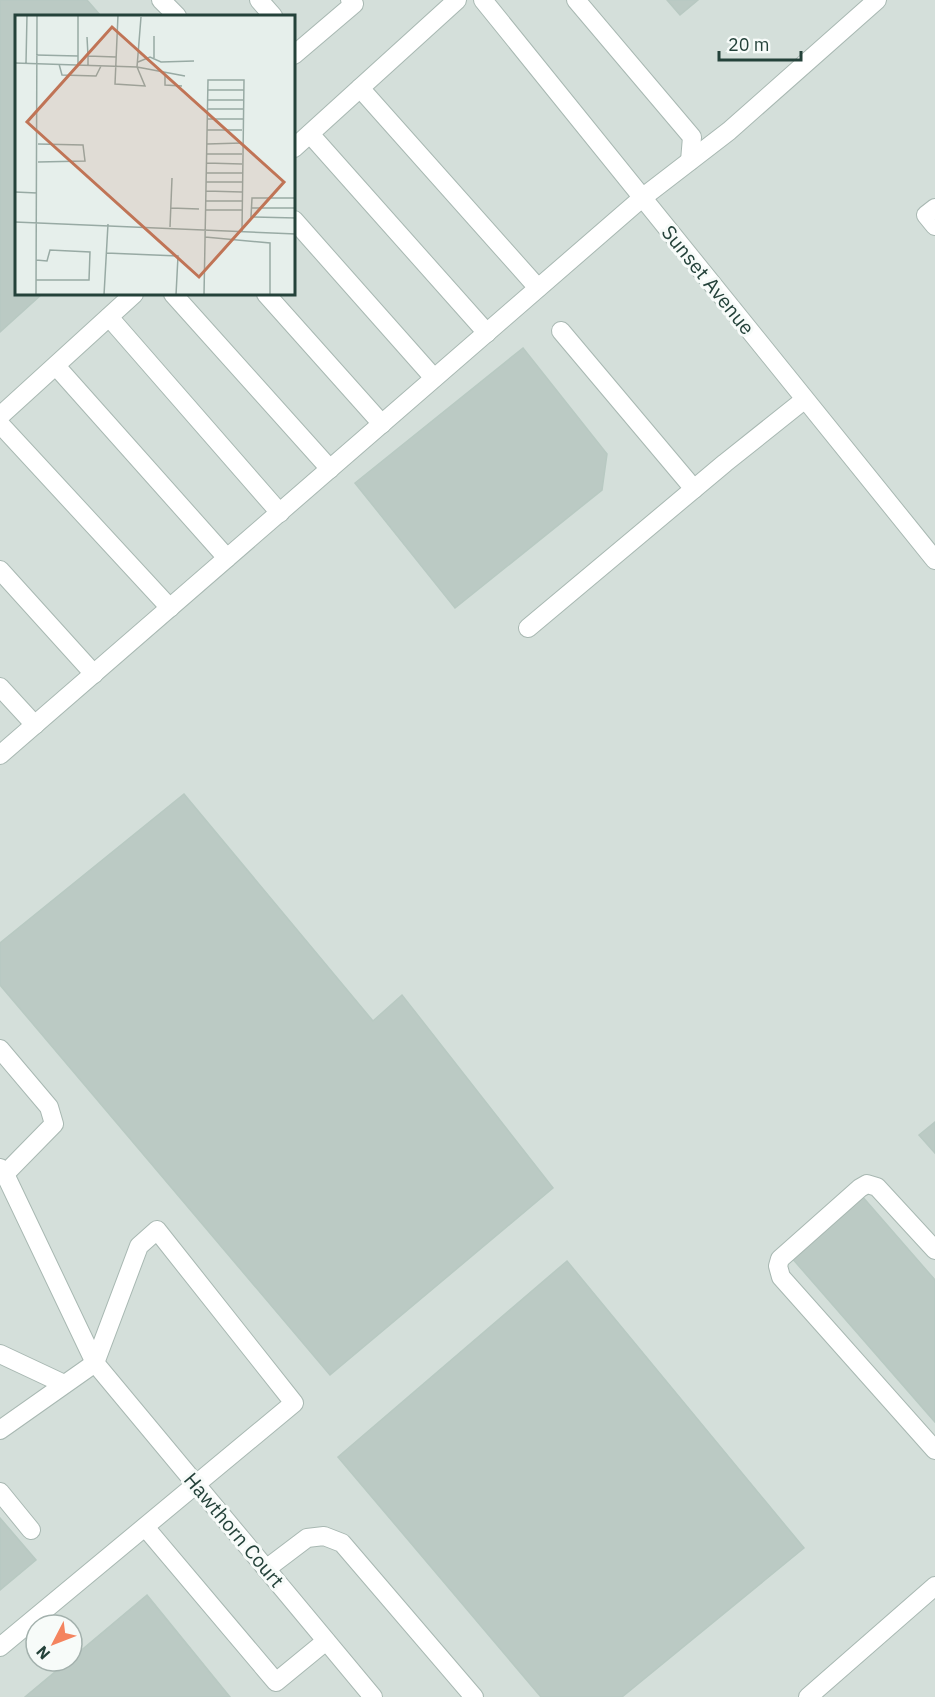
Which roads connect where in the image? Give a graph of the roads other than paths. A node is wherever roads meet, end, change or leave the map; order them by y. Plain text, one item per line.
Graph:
1 (162, 0) edge
2 (259, 0) edge
3 (350, 0) edge
4 (457, 0) edge
5 (483, 0) edge
6 (576, 0) edge
7 (877, 0) edge
8 (176, 15) edge
9 (272, 15) edge
10 (296, 48) edge
11 (360, 88) junction
12 (310, 134) junction
13 (296, 146) edge
14 (690, 161) junction
15 (642, 198) junction
16 (935, 208) edge
17 (296, 222) edge
18 (935, 226) edge
19 (538, 288) junction
20 (132, 296) edge
21 (175, 296) edge
22 (268, 296) edge
23 (109, 317) junction
24 (561, 331) dead end
25 (488, 333) junction
26 (56, 366) junction
27 (434, 378) junction
28 (804, 400) junction
29 (0, 416) edge
30 (0, 424) edge
31 (382, 424) junction
32 (330, 469) junction
33 (694, 489) junction
34 (280, 513) junction
35 (227, 558) junction
36 (935, 560) edge
37 (0, 570) edge
38 (170, 608) junction
39 (528, 628) dead end
40 (94, 674) junction
41 (0, 687) edge
42 (35, 725) junction
43 (0, 755) edge
44 (0, 1049) edge
45 (2, 1171) edge
46 (935, 1250) edge
47 (0, 1354) edge
48 (95, 1363) junction
49 (64, 1384) junction
50 (0, 1430) edge
51 (935, 1450) edge
52 (196, 1484) junction
53 (0, 1492) edge
54 (145, 1527) junction
55 (31, 1530) dead end
56 (266, 1569) junction
57 (935, 1586) edge
58 (326, 1641) junction
59 (0, 1647) edge
60 (272, 1690) edge
61 (371, 1696) edge
62 (474, 1697) edge
63 (808, 1697) edge

1 - 8 street
2 - 9 street
3 - 10 street
4 - 11 street
5 - 15 street, Sunset Avenue
6 - 14 street
7 - 14 street
11 - 12 street
11 - 19 street
12 - 13 street
12 - 25 street
14 - 15 street
15 - 19 street
15 - 28 street, Sunset Avenue
16 - 18 street
17 - 27 street
19 - 25 street
20 - 23 street
21 - 32 street
22 - 31 street
23 - 26 street
23 - 34 street
24 - 33 street
25 - 27 street
26 - 29 street
26 - 35 street
27 - 31 street
28 - 33 street
28 - 36 street, Sunset Avenue
30 - 38 street
31 - 32 street
32 - 34 street
33 - 39 street
34 - 35 street
35 - 38 street
37 - 40 street
38 - 40 street
40 - 42 street
41 - 42 street
42 - 43 street
44 - 45 street
45 - 48 street, Hawthorn Court
46 - 51 street
47 - 49 street
48 - 49 street
48 - 52 street, Hawthorn Court
48 - 52 street
49 - 50 street
52 - 54 street
52 - 56 street, Hawthorn Court
53 - 55 street
54 - 59 street
54 - 60 street
56 - 58 street, Hawthorn Court
56 - 62 street
57 - 63 street
58 - 60 street
58 - 61 street, Hawthorn Court

